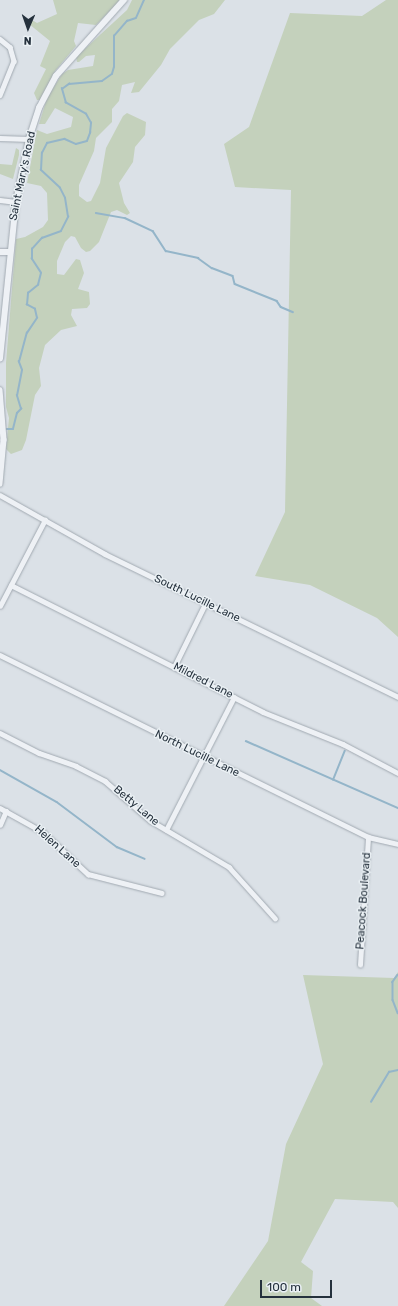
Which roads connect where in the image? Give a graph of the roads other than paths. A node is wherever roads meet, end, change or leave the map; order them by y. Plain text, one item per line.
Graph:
1 (124, 0) edge
2 (0, 39) edge
3 (0, 95) edge
4 (0, 138) edge
5 (29, 139) junction
6 (0, 200) edge
7 (16, 202) junction
8 (0, 252) edge
9 (10, 252) junction
10 (0, 359) edge
11 (0, 390) edge
12 (0, 484) edge
13 (0, 495) edge
14 (45, 520) junction
15 (11, 585) junction
16 (205, 604) junction
17 (0, 606) edge
18 (0, 655) edge
19 (174, 667) junction
20 (234, 697) junction
21 (398, 697) edge
22 (0, 733) edge
23 (203, 757) junction
24 (398, 773) edge
25 (0, 808) edge
26 (6, 811) junction
27 (0, 824) edge
28 (166, 830) junction
29 (368, 837) junction
30 (398, 844) edge
31 (162, 894) dead end
32 (275, 918) dead end
33 (360, 965) dead end

1 - 5 street, Saint Mary's Road
2 - 3 street
4 - 5 street
5 - 7 street, Saint Mary's Road
6 - 7 street
7 - 9 street, Saint Mary's Road
8 - 9 street
9 - 10 street, Saint Mary's Road
11 - 12 street
13 - 14 street, South Lucille Lane
14 - 15 street
14 - 16 street, South Lucille Lane
15 - 17 street
15 - 19 street, Mildred Lane
16 - 19 street
16 - 21 street, South Lucille Lane
18 - 23 street, North Lucille Lane
19 - 20 street, Mildred Lane
20 - 23 street
20 - 24 street, Mildred Lane
22 - 28 street, Betty Lane
23 - 28 street
23 - 29 street, North Lucille Lane
25 - 26 street, Helen Lane
26 - 27 street
26 - 31 street, Helen Lane
28 - 32 street, Betty Lane
29 - 30 street, North Lucille Lane
29 - 33 street, Peacock Boulevard

